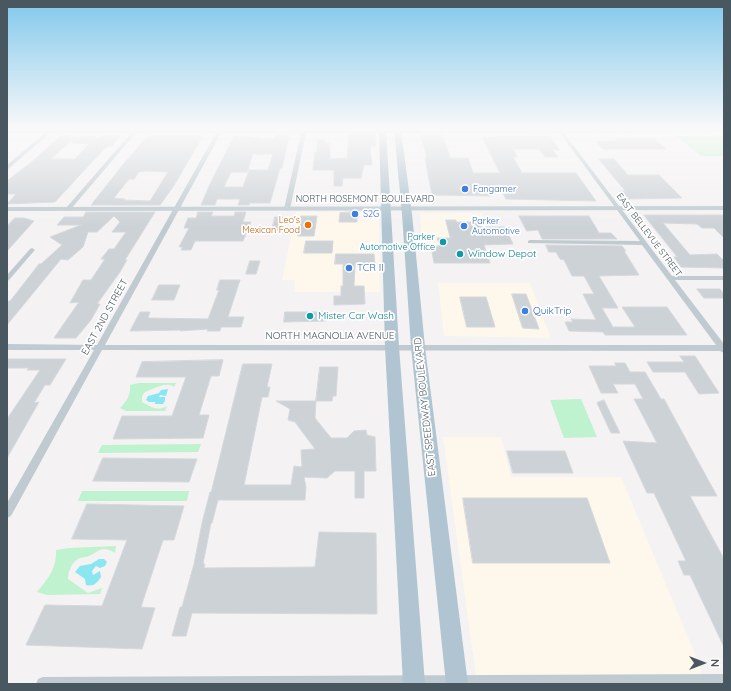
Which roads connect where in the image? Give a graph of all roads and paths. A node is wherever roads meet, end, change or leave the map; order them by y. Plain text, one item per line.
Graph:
1 (108, 162) edge
2 (203, 162) edge
3 (297, 162) edge
4 (384, 162) edge
5 (401, 162) edge
6 (584, 162) edge
7 (387, 208) junction
8 (617, 208) junction
9 (724, 208) edge
10 (7, 209) edge
11 (68, 209) junction
12 (178, 209) junction
13 (287, 209) junction
14 (406, 209) junction
15 (530, 242) dead end
16 (643, 243) junction
17 (32, 250) dead end
18 (670, 278) junction
19 (724, 278) edge
20 (7, 279) edge
21 (101, 346) junction
22 (7, 347) edge
23 (392, 347) junction
24 (418, 347) junction
25 (723, 349) edge
26 (7, 513) edge
27 (724, 681) edge
28 (164, 683) edge
29 (414, 683) edge
30 (457, 683) edge
31 (43, 684) edge

1 - 11 street
2 - 12 street, EAST 2ND STREET
3 - 13 street
4 - 7 main road
5 - 14 main road, EAST SPEEDWAY BOULEVARD
6 - 8 street, EAST BELLEVUE STREET
7 - 13 street, NORTH ROSEMONT BOULEVARD
7 - 14 street, NORTH ROSEMONT BOULEVARD
7 - 23 main road
8 - 9 street, NORTH ROSEMONT BOULEVARD
8 - 14 street, NORTH ROSEMONT BOULEVARD
8 - 16 street, EAST BELLEVUE STREET
10 - 11 street, NORTH ROSEMONT BOULEVARD
11 - 12 street, NORTH ROSEMONT BOULEVARD
12 - 13 street, NORTH ROSEMONT BOULEVARD
12 - 21 street, EAST 2ND STREET
14 - 24 main road, EAST SPEEDWAY BOULEVARD
15 - 16 street
16 - 18 street, EAST BELLEVUE STREET
17 - 20 street
18 - 19 street
18 - 25 street, EAST BELLEVUE STREET
21 - 22 street, NORTH MAGNOLIA AVENUE
21 - 23 street, NORTH MAGNOLIA AVENUE
21 - 26 street, EAST 2ND STREET
23 - 24 street, NORTH MAGNOLIA AVENUE
23 - 29 main road
24 - 25 street, NORTH MAGNOLIA AVENUE
24 - 30 main road, EAST SPEEDWAY BOULEVARD
27 - 30 street
28 - 29 street
28 - 31 street
29 - 30 street

